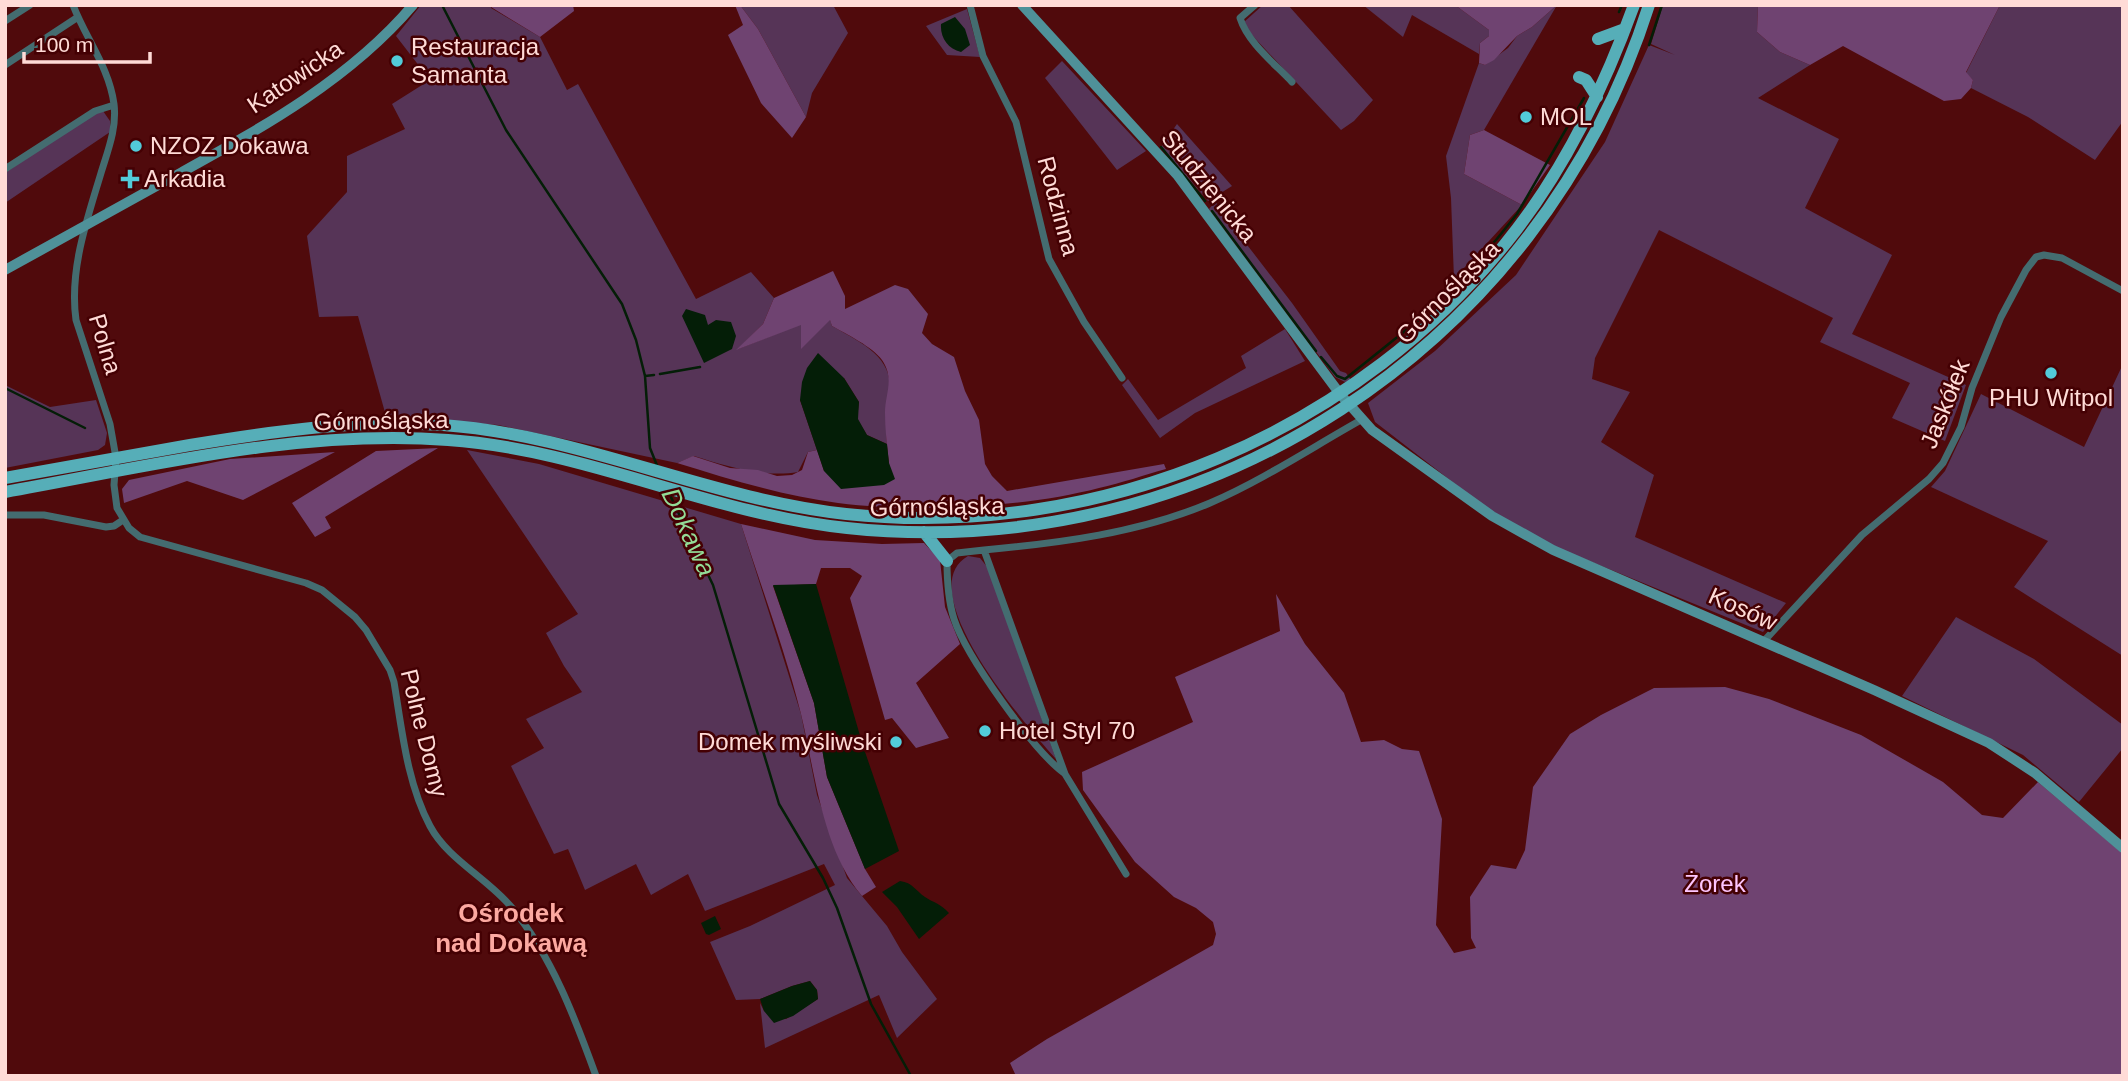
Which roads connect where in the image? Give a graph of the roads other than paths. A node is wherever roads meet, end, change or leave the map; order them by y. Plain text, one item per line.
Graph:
1 (30, 5) edge
2 (73, 5) edge
3 (413, 5) edge
4 (970, 5) edge
5 (1022, 5) edge
6 (1255, 5) edge
7 (1634, 5) edge
8 (1649, 5) edge
9 (78, 17) junction
10 (5, 21) edge
11 (1625, 29) junction
12 (1598, 39) dead end
13 (5, 65) edge
14 (1579, 77) dead end
15 (1293, 82) dead end
16 (1597, 97) junction
17 (114, 105) junction
18 (5, 169) edge
19 (85, 225) junction
20 (5, 270) edge
21 (2123, 291) edge
22 (1122, 377) dead end
23 (1340, 394) junction
24 (1349, 405) junction
25 (1361, 420) junction
26 (116, 458) junction
27 (115, 472) junction
28 (5, 478) edge
29 (5, 492) edge
30 (5, 515) edge
31 (123, 520) junction
32 (924, 531) junction
33 (984, 550) junction
34 (947, 561) junction
35 (1764, 641) junction
36 (1065, 774) junction
37 (2123, 848) edge
38 (1126, 874) dead end
39 (596, 1076) edge

1 - 10 street
2 - 9 street
3 - 19 street, Katowicka
4 - 22 street, Rodzinna
5 - 23 street, Studzienicka
6 - 15 street
7 - 11 main road, Górnośląska
8 - 24 main road, Górnośląska
9 - 13 street
9 - 17 street
11 - 12 main road
11 - 16 main road, Górnośląska
14 - 16 main road
16 - 23 main road, Górnośląska
17 - 18 street
17 - 19 street, Polna
19 - 20 street, Katowicka
19 - 26 street, Polna
21 - 35 street, Jaskółek
23 - 24 street, Studzienicka
23 - 26 main road, Górnośląska
24 - 25 street, Kosów
24 - 32 main road, Górnośląska
25 - 33 street
25 - 35 street, Kosów
26 - 27 street, Polna
26 - 28 main road, Górnośląska
27 - 29 main road, Górnośląska
27 - 31 street
27 - 32 main road, Górnośląska
30 - 31 street
31 - 39 street, Polne Domy
32 - 34 main road
33 - 34 street
33 - 36 street
34 - 36 street
35 - 37 street, Kosów
36 - 38 street

